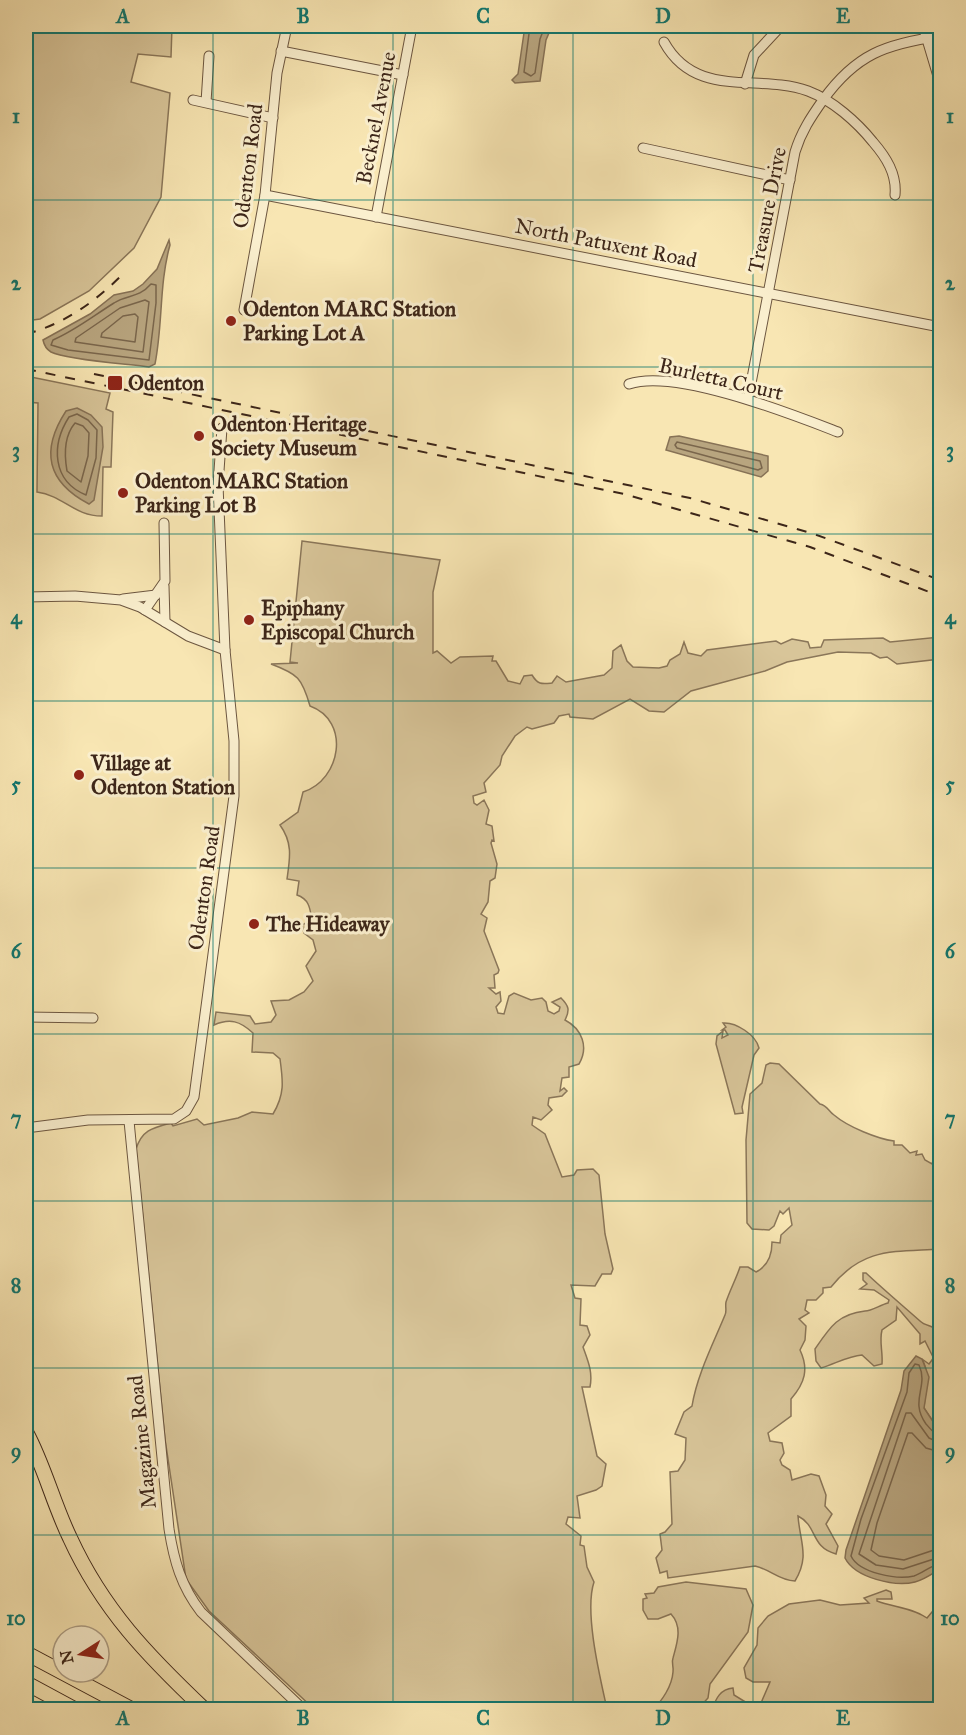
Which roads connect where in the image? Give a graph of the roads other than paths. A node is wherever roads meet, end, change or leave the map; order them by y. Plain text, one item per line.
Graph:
1 (286, 26) edge
2 (412, 26) edge
3 (781, 26) edge
4 (923, 26) edge
5 (940, 36) edge
6 (926, 38) junction
7 (664, 42) dead end
8 (281, 51) junction
9 (209, 56) dead end
10 (403, 75) junction
11 (940, 83) edge
12 (745, 84) junction
13 (824, 99) junction
14 (193, 100) dead end
15 (206, 102) junction
16 (273, 118) junction
17 (643, 148) dead end
18 (790, 180) junction
19 (265, 195) junction
20 (896, 195) dead end
21 (376, 217) junction
22 (769, 293) junction
23 (243, 310) dead end
24 (940, 327) edge
25 (629, 384) dead end
26 (747, 399) junction
27 (222, 428) dead end
28 (838, 432) dead end
29 (940, 461) edge
30 (940, 473) edge
31 (164, 523) dead end
32 (164, 586) junction
33 (156, 595) junction
34 (26, 597) edge
35 (122, 600) junction
36 (145, 610) junction
37 (165, 622) junction
38 (225, 650) junction
39 (26, 1017) edge
40 (93, 1018) dead end
41 (129, 1121) junction
42 (26, 1128) edge
43 (26, 1432) edge
44 (26, 1653) edge
45 (26, 1683) edge
46 (26, 1707) edge
47 (31, 1710) edge
48 (75, 1710) edge
49 (132, 1710) edge
50 (205, 1710) edge
51 (304, 1710) edge

1 - 8 street, Odenton Road
2 - 10 street, Becknel Avenue
3 - 12 street
4 - 6 street
5 - 6 street, Treasure Drive
6 - 11 street
6 - 13 street, Treasure Drive
7 - 12 street
8 - 10 street
8 - 16 street, Odenton Road
9 - 15 street
10 - 21 street, Becknel Avenue
12 - 13 street
13 - 18 street, Treasure Drive
13 - 20 street
14 - 15 street
15 - 16 street
16 - 19 street, Odenton Road
17 - 18 street
18 - 22 street, Treasure Drive
19 - 21 street, North Patuxent Road
19 - 23 street, Odenton Road
21 - 22 street, North Patuxent Road
22 - 24 street, North Patuxent Road
22 - 26 street, Treasure Drive
25 - 26 street, Burletta Court
26 - 28 street, Burletta Court
27 - 38 street, Odenton Road
29 - 30 street
31 - 32 street
32 - 33 street
32 - 37 street
33 - 35 street
33 - 36 street
34 - 35 street
35 - 36 street
36 - 37 street
37 - 38 street
38 - 41 street, Odenton Road
39 - 40 street
41 - 42 street, Odenton Road
41 - 51 street, Magazine Road
43 - 50 highway
44 - 49 highway
45 - 48 highway
46 - 47 highway

